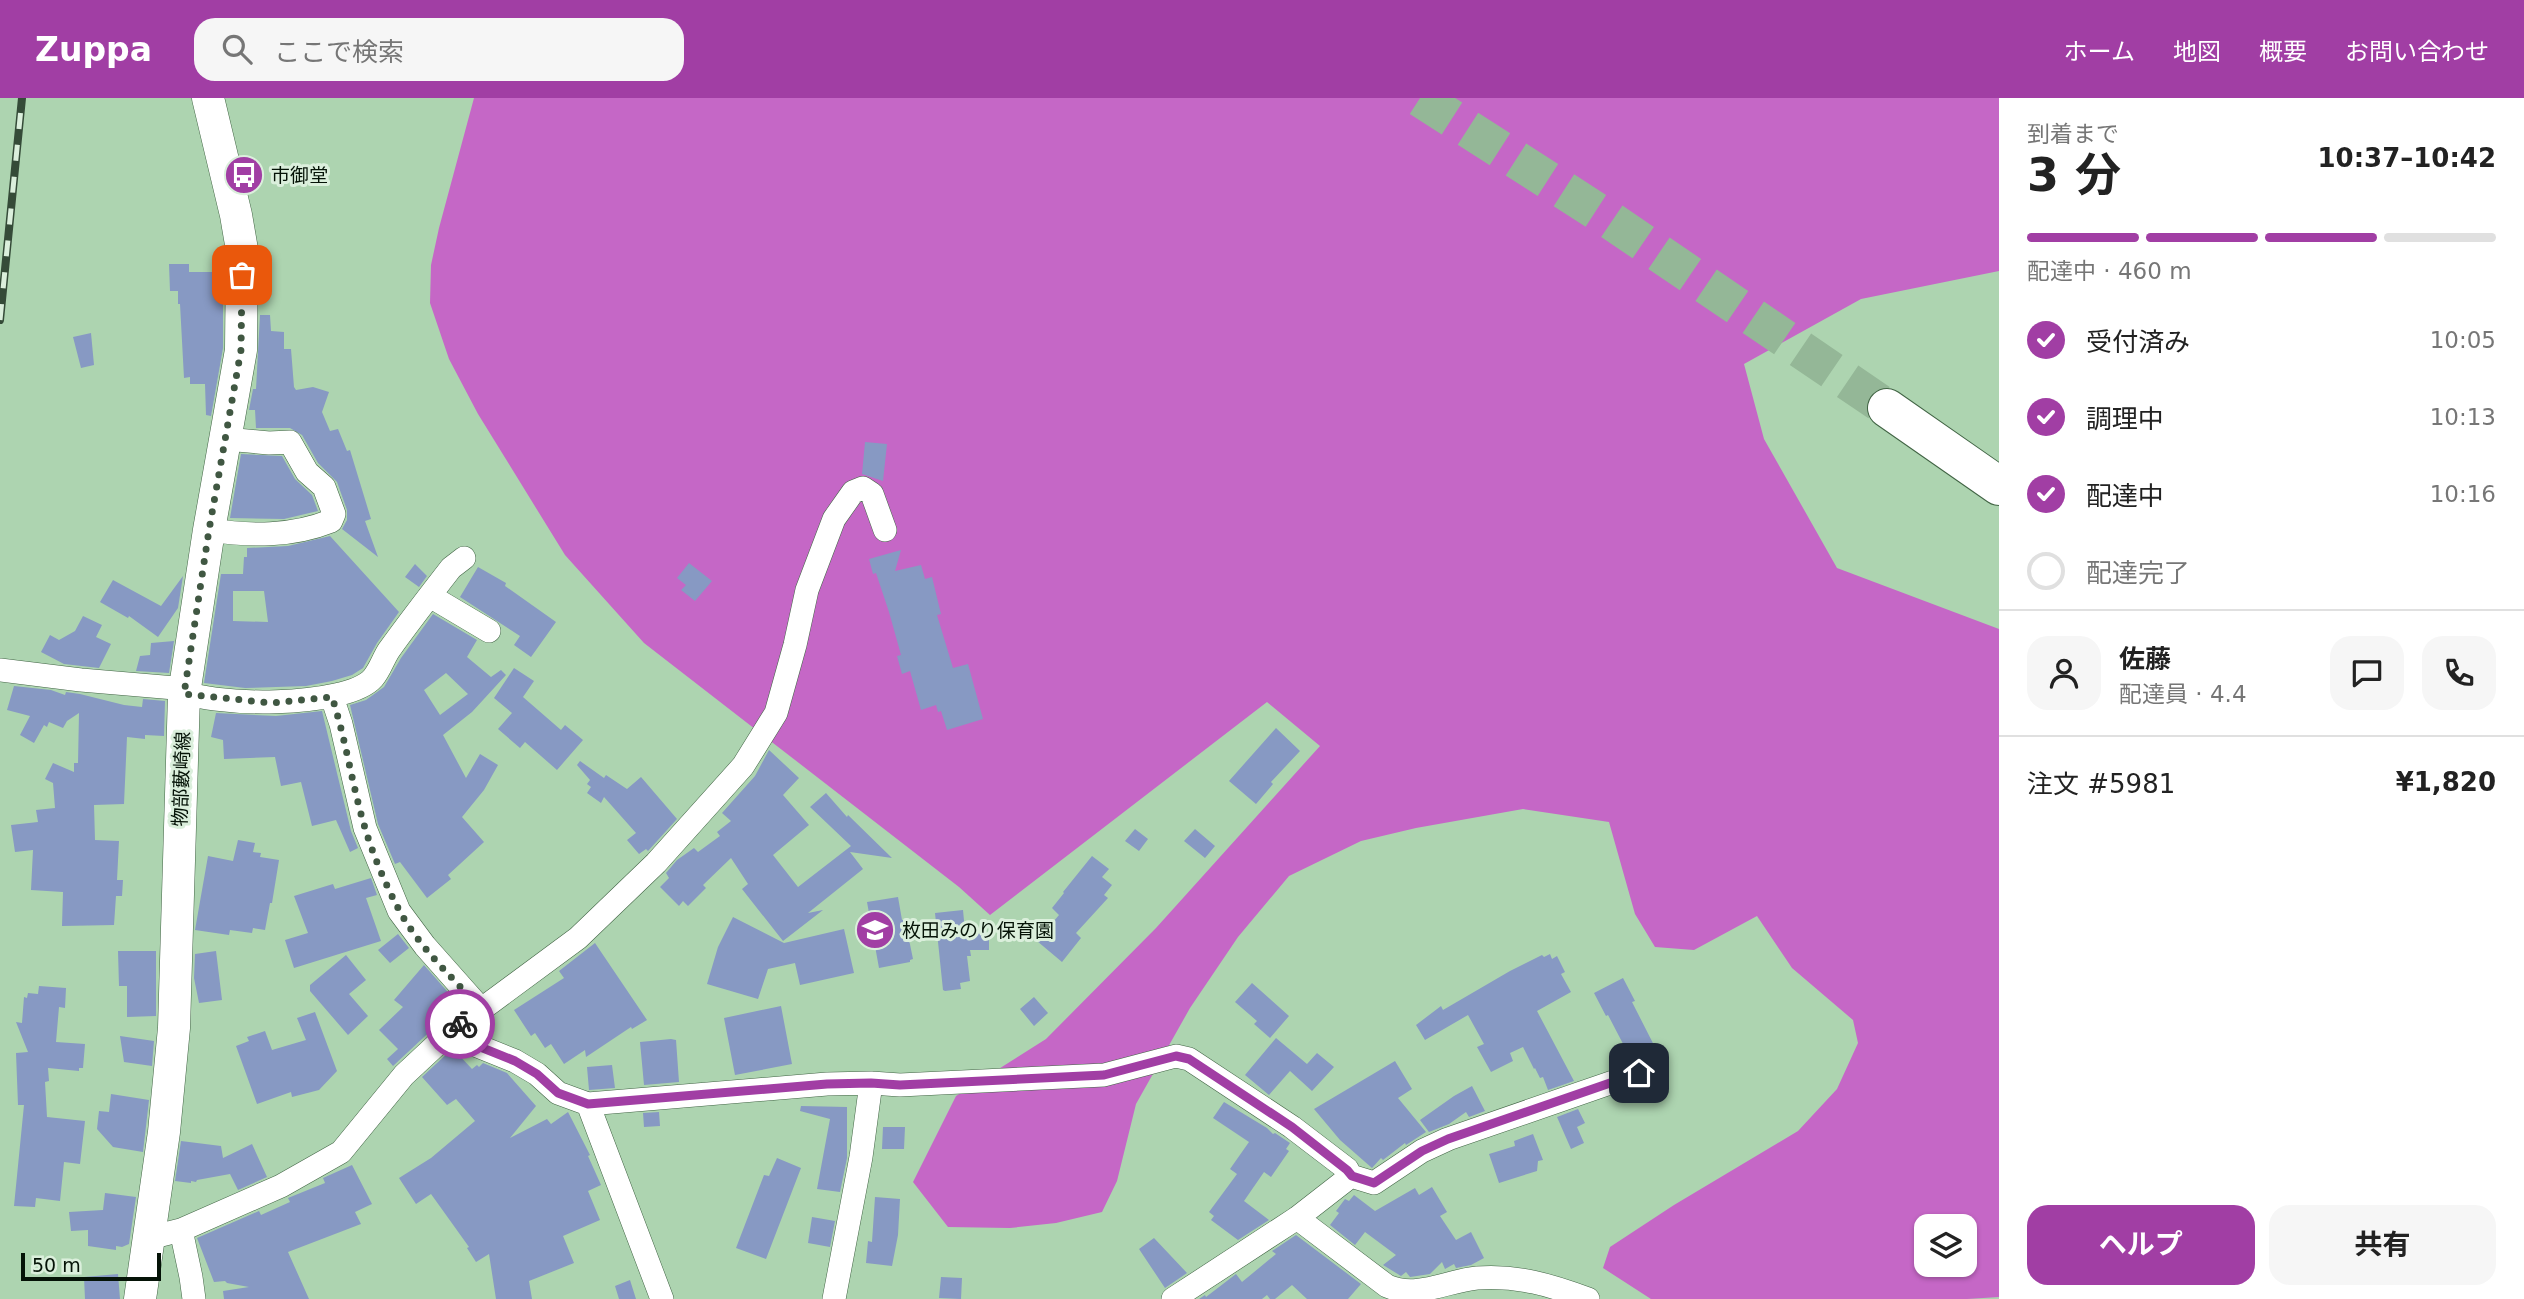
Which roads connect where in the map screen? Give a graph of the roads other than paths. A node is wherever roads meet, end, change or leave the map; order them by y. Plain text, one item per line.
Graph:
1 (208, 98) edge
2 (1887, 408) tunnel mouth
3 (226, 439) junction
4 (1999, 486) edge
5 (209, 530) junction
6 (885, 530) dead end
7 (464, 558) dead end
8 (430, 596) junction
9 (489, 631) dead end
10 (0, 670) edge
11 (184, 694) junction
12 (332, 697) junction
13 (480, 1008) junction
14 (448, 1034) junction
15 (1639, 1073) dead end
16 (871, 1083) junction
17 (588, 1104) junction
18 (1352, 1176) junction
19 (1297, 1218) junction
20 (181, 1230) junction
21 (149, 1234) junction
22 (140, 1299) edge
23 (194, 1299) edge
24 (662, 1299) edge
25 (834, 1299) edge
26 (1173, 1299) edge
27 (1588, 1299) edge

1 - 3 main road, 物部藪崎線
2 - 4 highway
3 - 5 main road, 物部藪崎線
3 - 5 street
5 - 11 main road, 物部藪崎線
6 - 13 street
7 - 8 street
8 - 9 street
8 - 12 street
10 - 11 street
11 - 12 street
11 - 21 main road, 物部藪崎線
12 - 13 street
13 - 14 street
14 - 17 street
14 - 20 street
15 - 18 street
16 - 17 street
16 - 18 street
16 - 25 street
17 - 24 street
18 - 19 street
19 - 26 street
19 - 27 street
20 - 21 street
20 - 23 street
21 - 22 main road, 物部藪崎線

